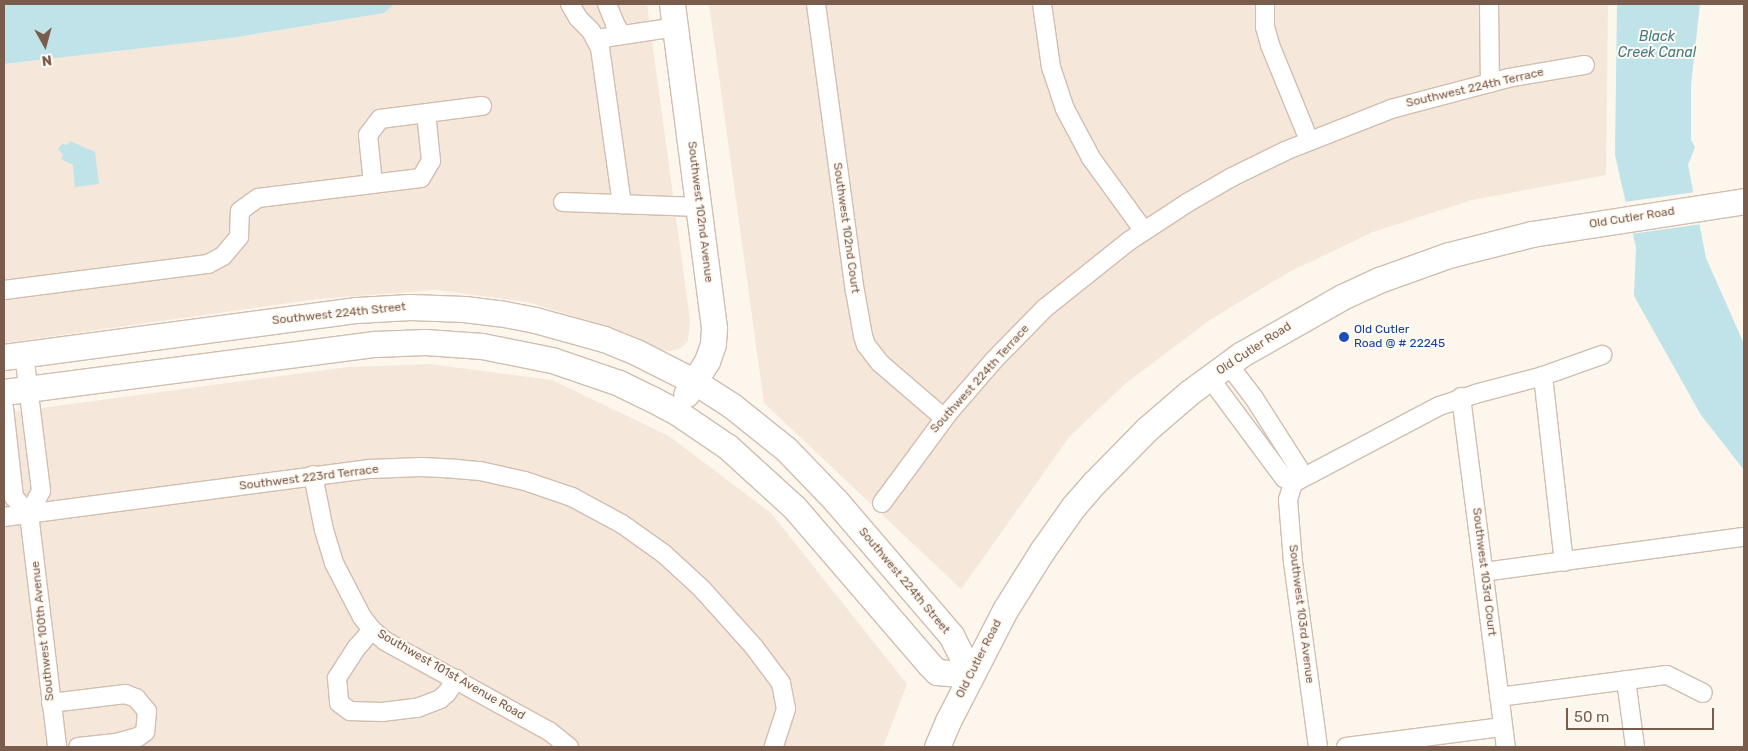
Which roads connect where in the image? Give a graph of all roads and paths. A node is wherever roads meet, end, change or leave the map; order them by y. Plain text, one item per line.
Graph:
1 (570, 4) edge
2 (608, 4) edge
3 (816, 4) edge
4 (1042, 4) edge
5 (1264, 4) edge
6 (1489, 4) edge
7 (674, 16) edge
8 (622, 35) junction
9 (597, 39) junction
10 (1585, 65) dead end
11 (1490, 82) junction
12 (482, 106) dead end
13 (426, 113) junction
14 (1309, 140) junction
15 (373, 184) junction
16 (1744, 201) edge
17 (563, 202) dead end
18 (622, 204) junction
19 (699, 207) junction
20 (1144, 231) junction
21 (4, 290) edge
22 (1602, 354) dead end
23 (14, 355) edge
24 (1219, 371) junction
25 (1543, 376) junction
26 (695, 382) junction
27 (30, 389) junction
28 (4, 392) edge
29 (1461, 398) junction
30 (4, 408) edge
31 (675, 411) junction
32 (944, 418) junction
33 (314, 475) junction
34 (1295, 482) junction
35 (882, 503) dead end
36 (29, 514) junction
37 (4, 517) edge
38 (1744, 537) edge
39 (1564, 562) junction
40 (1484, 572) junction
41 (372, 630) junction
42 (971, 675) junction
43 (456, 679) junction
44 (1626, 680) junction
45 (1703, 692) dead end
46 (1499, 697) junction
47 (51, 703) junction
48 (1503, 727) junction
49 (58, 747) edge
50 (78, 747) edge
51 (569, 747) edge
52 (774, 747) edge
53 (937, 747) edge
54 (1318, 747) edge
55 (1346, 747) edge
56 (1506, 747) edge
57 (1636, 747) edge

1 - 9 street
2 - 8 street
3 - 32 street, Southwest 102nd Court
4 - 20 street
5 - 14 street
6 - 11 street
7 - 8 street
7 - 19 street, Southwest 102nd Avenue
8 - 9 street
9 - 18 street
10 - 11 street, Southwest 224th Terrace
11 - 14 street, Southwest 224th Terrace
12 - 13 street
13 - 15 street
13 - 15 street
14 - 20 street, Southwest 224th Terrace
15 - 21 street
16 - 24 street, Old Cutler Road
17 - 18 street
18 - 19 street
19 - 26 street, Southwest 102nd Avenue
20 - 32 street, Southwest 224th Terrace
22 - 25 street
23 - 26 street, Southwest 224th Street
23 - 27 street
24 - 34 street, Southwest 103rd Avenue
24 - 42 street, Old Cutler Road
25 - 29 street
25 - 39 street
26 - 31 street, Southwest 102nd Avenue
26 - 42 street, Southwest 224th Street
27 - 28 street
27 - 31 street
27 - 36 street
29 - 34 street
29 - 40 street, Southwest 103rd Court
30 - 36 street
31 - 42 street
32 - 35 street, Southwest 224th Terrace
33 - 36 street, Southwest 223rd Terrace
33 - 41 street, Southwest 101st Avenue Road
33 - 52 street, Southwest 223rd Terrace
34 - 54 street, Southwest 103rd Avenue
36 - 37 street, Southwest 223rd Terrace
36 - 47 street, Southwest 100th Avenue
38 - 39 street
39 - 40 street
40 - 46 street, Southwest 103rd Court
41 - 43 street, Southwest 101st Avenue Road
41 - 43 street
42 - 53 street, Old Cutler Road
43 - 51 street, Southwest 101st Avenue Road
44 - 45 street
44 - 46 street
44 - 57 street
46 - 48 street, Southwest 103rd Court
47 - 49 street, Southwest 100th Avenue
47 - 50 street
48 - 55 street
48 - 56 street, Southwest 103rd Court

